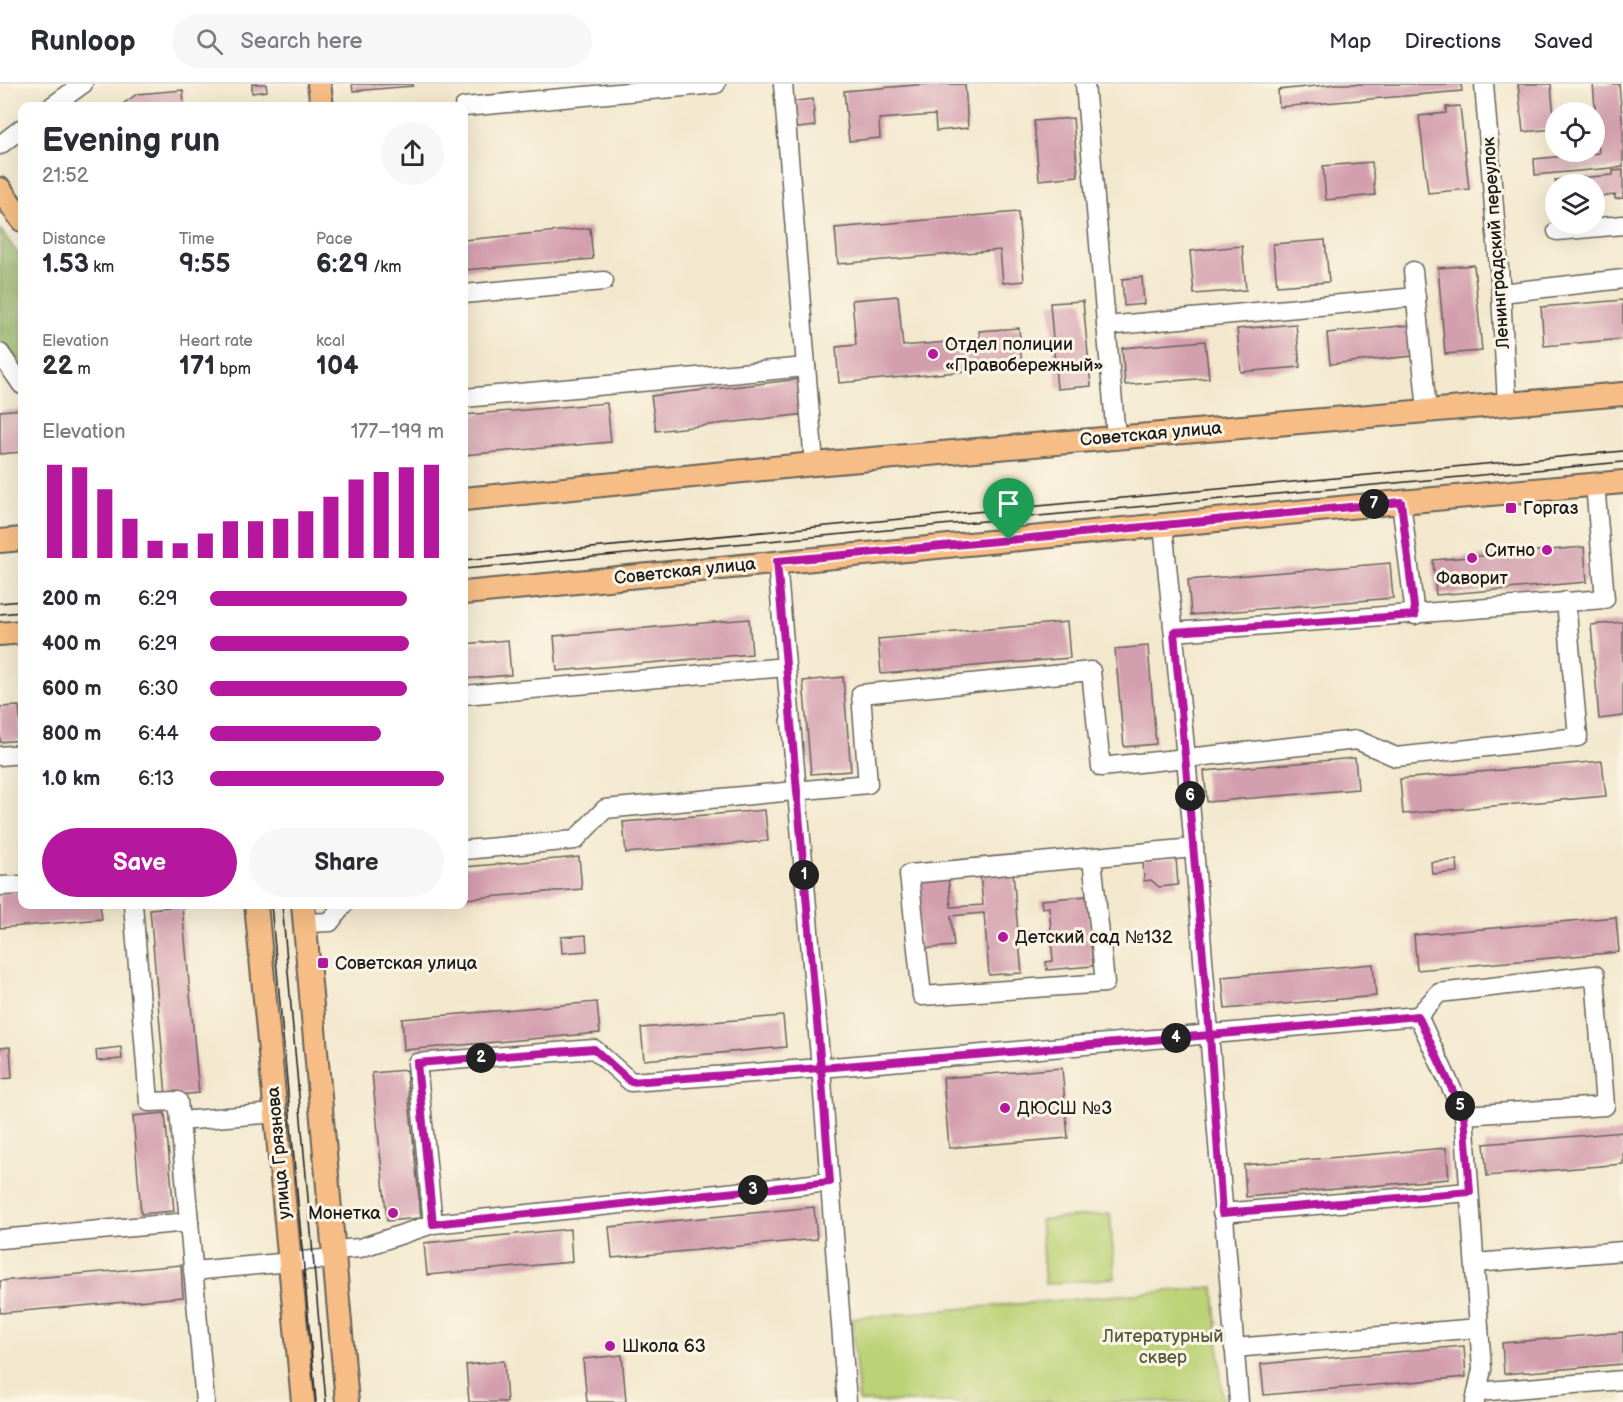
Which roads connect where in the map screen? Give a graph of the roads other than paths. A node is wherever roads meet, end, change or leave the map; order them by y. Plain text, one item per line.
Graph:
1 (83, 84) edge
2 (319, 84) edge
3 (716, 84) edge
4 (783, 84) edge
5 (1085, 84) edge
6 (1484, 84) edge
7 (573, 91) edge
8 (58, 102) edge
9 (321, 102) edge
10 (468, 106) edge
11 (18, 131) edge
12 (0, 145) edge
13 (10, 196) edge
14 (18, 212) edge
15 (1623, 225) edge
16 (1605, 227) edge
17 (1413, 271) dead end
18 (1623, 279) edge
19 (604, 281) dead end
20 (1501, 293) junction
21 (468, 294) edge
22 (1416, 297) junction
23 (1106, 326) junction
24 (0, 353) edge
25 (806, 367) junction
26 (18, 379) edge
27 (1623, 394) edge
28 (468, 398) edge
29 (1507, 403) junction
30 (1427, 410) junction
31 (1116, 437) junction
32 (814, 464) junction
33 (1623, 483) edge
34 (1595, 484) junction
35 (468, 499) edge
36 (1401, 502) junction
37 (1163, 525) junction
38 (18, 539) edge
39 (0, 541) edge
40 (777, 561) junction
41 (468, 593) edge
42 (1566, 601) junction
43 (1415, 615) junction
44 (18, 632) edge
45 (1174, 632) junction
46 (0, 634) edge
47 (786, 667) junction
48 (468, 695) edge
49 (18, 754) edge
50 (0, 756) edge
51 (1186, 758) junction
52 (797, 790) junction
53 (1194, 848) junction
54 (468, 850) edge
55 (1092, 858) junction
56 (18, 885) edge
57 (0, 886) edge
58 (134, 909) edge
59 (256, 909) edge
60 (340, 909) edge
61 (304, 914) edge
62 (1418, 1016) junction
63 (1210, 1035) junction
64 (821, 1068) junction
65 (275, 1113) junction
66 (1464, 1115) junction
67 (180, 1121) junction
68 (830, 1182) junction
69 (1470, 1192) junction
70 (1222, 1213) junction
71 (189, 1222) junction
72 (433, 1224) junction
73 (0, 1239) edge
74 (1623, 1251) edge
75 (334, 1254) junction
76 (290, 1262) junction
77 (1475, 1263) junction
78 (193, 1270) junction
79 (1479, 1328) junction
80 (1234, 1348) junction
81 (1623, 1380) edge
82 (1476, 1397) edge
83 (205, 1402) edge
84 (303, 1402) edge
85 (347, 1402) edge
86 (847, 1402) edge
87 (1239, 1402) edge

1 - 8 street
2 - 9 main road
3 - 7 street
4 - 25 street
5 - 23 street
6 - 20 street, Ленинградский переулок
7 - 10 street
11 - 12 street
13 - 14 main road
15 - 16 street
17 - 22 street
18 - 20 street
19 - 21 street
20 - 29 street, Ленинградский переулок
22 - 23 street
22 - 30 street
23 - 31 street
24 - 26 street
25 - 28 street
25 - 32 street
27 - 29 main road, Советская улица
29 - 30 main road, Советская улица
30 - 31 main road, Советская улица
31 - 32 main road, Советская улица
32 - 35 main road, Советская улица
33 - 34 main road, Советская улица
34 - 36 main road, Советская улица
34 - 42 street
36 - 37 main road, Советская улица
36 - 43 street
37 - 40 main road, Советская улица
37 - 45 street
38 - 39 main road
40 - 41 main road, Советская улица
40 - 47 street
42 - 43 street
42 - 51 street
43 - 45 street
44 - 46 main road
45 - 51 street
47 - 48 street
47 - 52 street
49 - 50 street
51 - 52 street
51 - 53 street
52 - 54 street
52 - 64 street
53 - 55 street
53 - 63 street
55 - 55 street
56 - 57 street
58 - 67 street
59 - 65 main road, улица Грязнова
60 - 61 street
61 - 75 main road
62 - 63 street
62 - 66 street
62 - 66 street
63 - 64 street
63 - 70 street
64 - 68 street
64 - 72 street
65 - 67 street
65 - 76 main road, улица Грязнова
66 - 69 street
67 - 71 street
68 - 72 street
68 - 86 street
69 - 70 street
69 - 77 street
70 - 80 street
71 - 73 street
71 - 78 street
72 - 75 street
74 - 77 street
75 - 76 street
75 - 85 main road
76 - 78 street
76 - 84 main road, улица Грязнова
77 - 79 street
78 - 83 street
79 - 80 street
79 - 82 street
80 - 87 street
81 - 82 street

